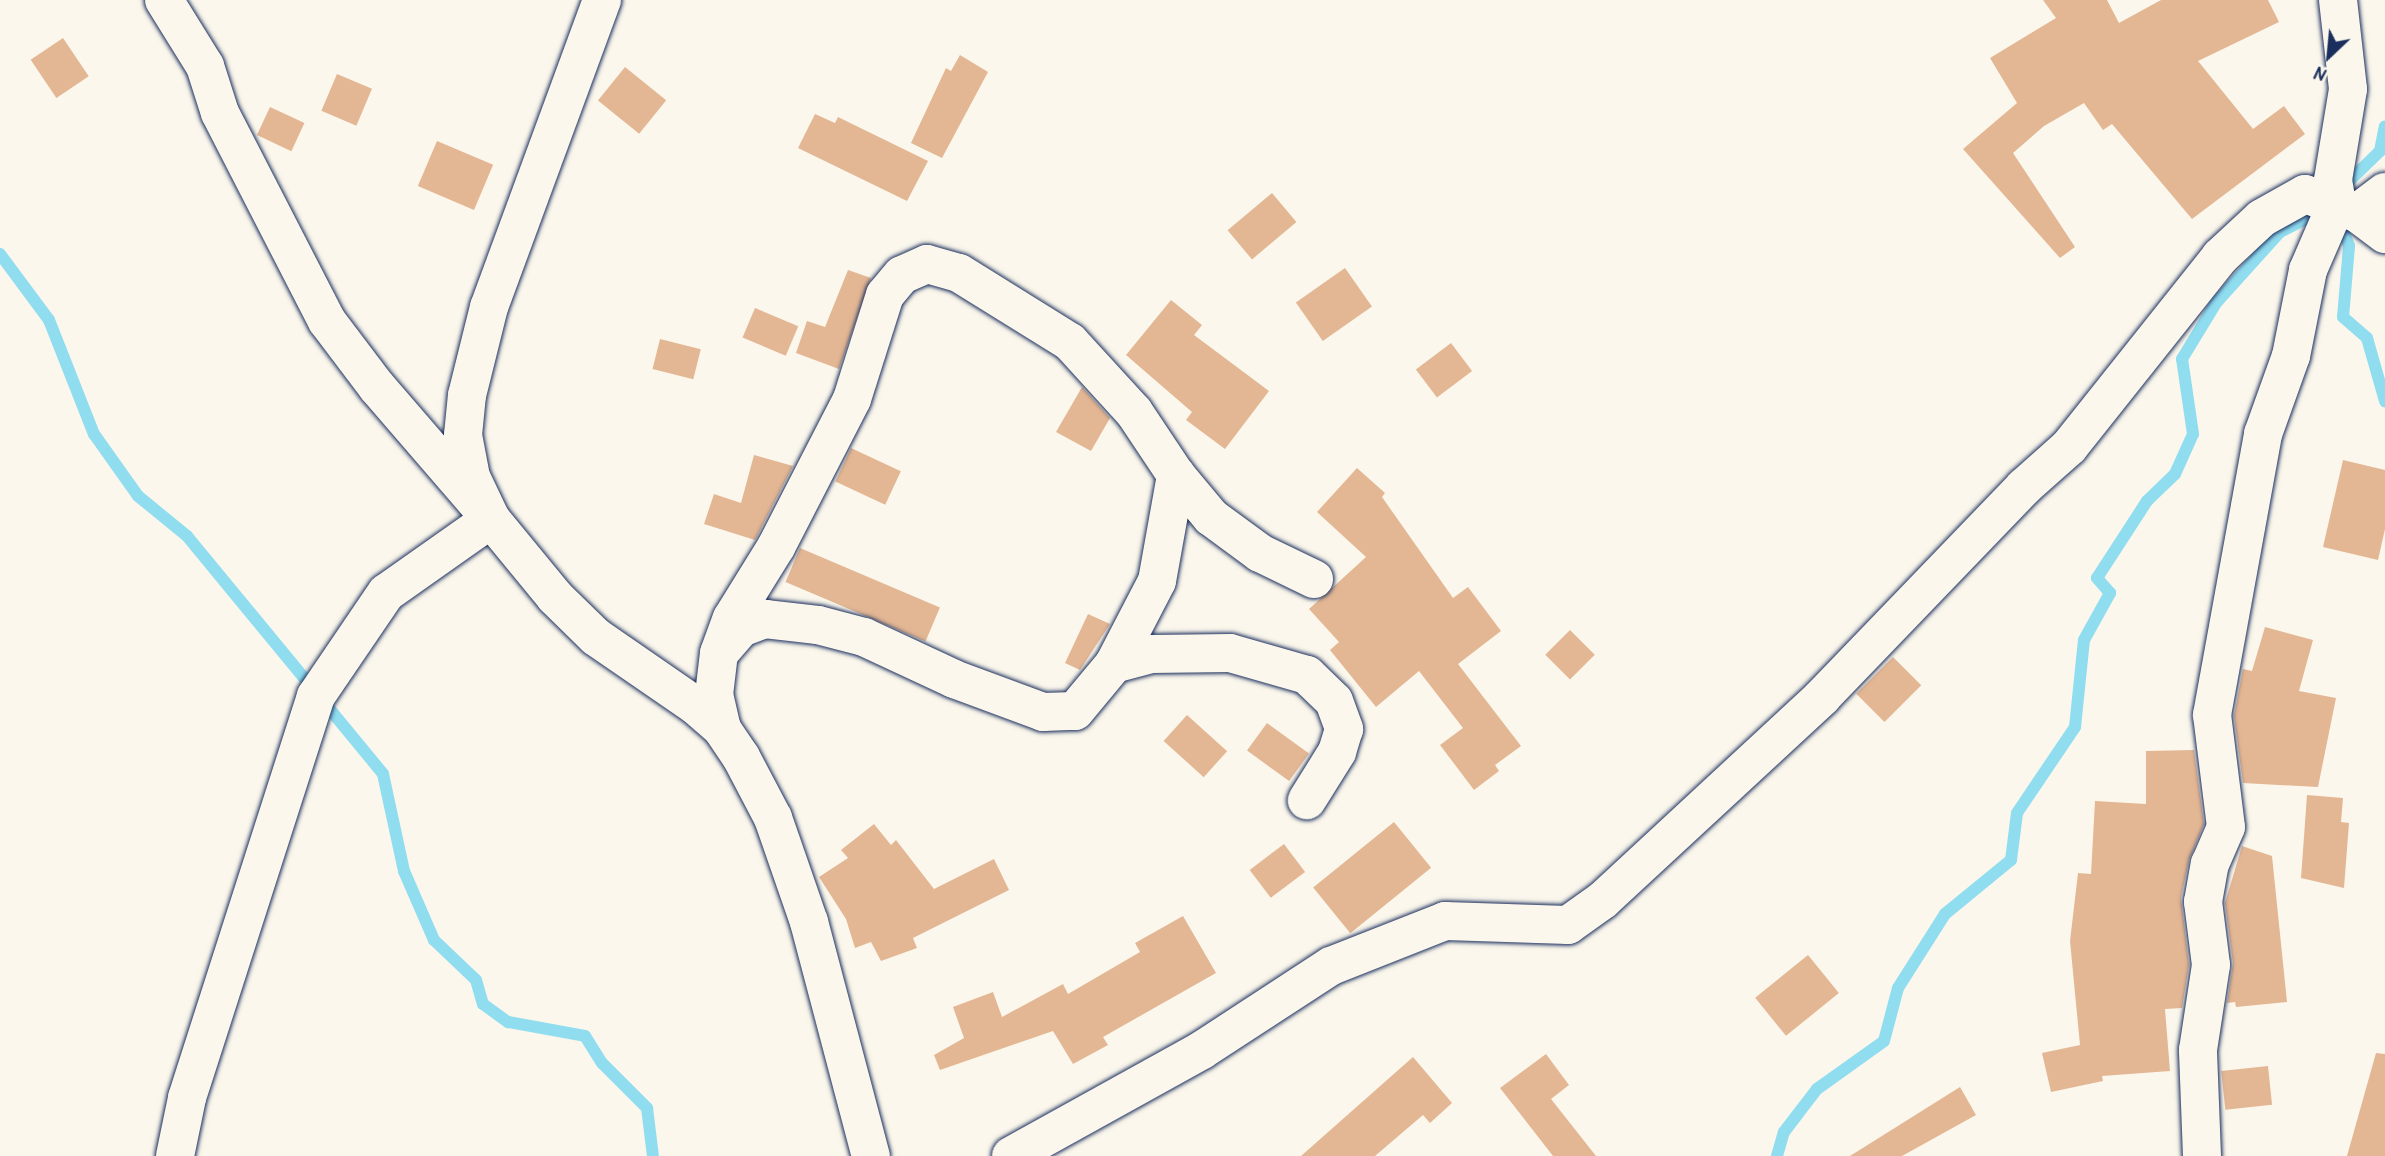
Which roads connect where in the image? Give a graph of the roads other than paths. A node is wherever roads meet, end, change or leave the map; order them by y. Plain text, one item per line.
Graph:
1 (163, 0) edge
2 (602, 0) edge
3 (2338, 0) edge
4 (2366, 211) edge
5 (1176, 475) junction
6 (491, 519) junction
7 (1314, 579) dead end
8 (719, 653) junction
9 (1114, 664) junction
10 (722, 729) junction
11 (1307, 800) dead end
12 (175, 1156) edge
13 (871, 1156) edge
14 (1011, 1156) edge
15 (2202, 1156) edge

1 - 6 street
2 - 6 street
3 - 4 street
4 - 14 street
4 - 15 street
5 - 7 street
5 - 8 street
5 - 9 street
6 - 10 street
6 - 12 street
8 - 9 street
8 - 10 street
9 - 11 street
10 - 13 street

